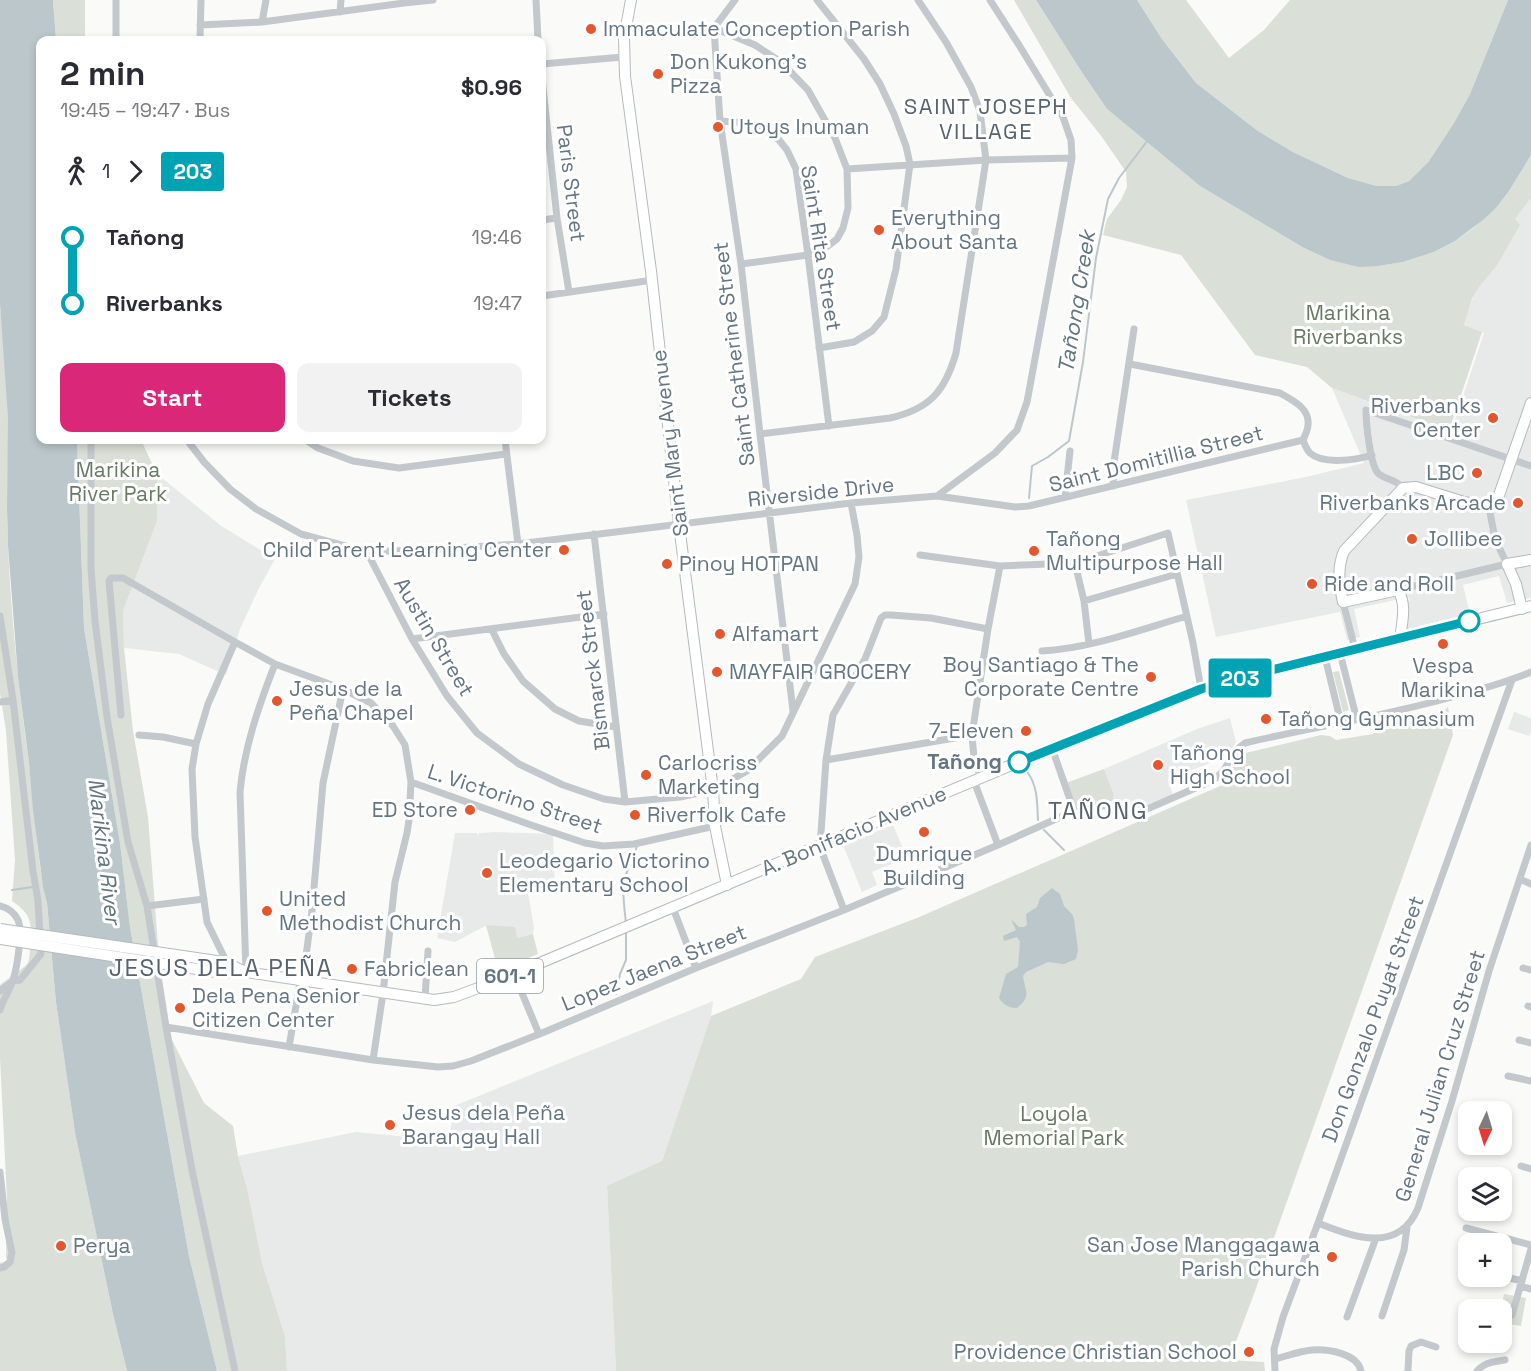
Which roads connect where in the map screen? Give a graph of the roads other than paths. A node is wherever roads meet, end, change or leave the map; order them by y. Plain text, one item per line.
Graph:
1 (116, 0) edge
2 (201, 0) edge
3 (266, 0) edge
4 (341, 0) edge
5 (433, 0) edge
6 (536, 0) edge
7 (631, 0) edge
8 (735, 0) edge
9 (817, 0) edge
10 (918, 0) edge
11 (990, 0) edge
12 (404, 1) edge
13 (340, 12) junction
14 (262, 22) junction
15 (200, 25) junction
16 (714, 28) junction
17 (116, 36) edge
18 (200, 36) edge
19 (538, 36) edge
20 (623, 57) junction
21 (546, 64) edge
22 (720, 122) junction
23 (546, 147) edge
24 (1072, 158) junction
25 (986, 160) junction
26 (910, 164) junction
27 (847, 169) junction
28 (557, 218) junction
29 (546, 219) edge
30 (808, 255) junction
31 (741, 264) junction
32 (652, 280) junction
33 (569, 292) junction
34 (546, 295) edge
35 (1134, 329) dead end
36 (819, 348) junction
37 (1130, 364) junction
38 (1531, 403) edge
39 (829, 426) junction
40 (760, 435) junction
41 (1303, 440) junction
42 (91, 444) edge
43 (190, 444) edge
44 (312, 444) edge
45 (505, 444) edge
46 (1070, 451) dead end
47 (506, 454) junction
48 (1372, 455) junction
49 (1512, 460) junction
50 (1531, 466) edge
51 (1113, 486) junction
52 (1403, 488) junction
53 (937, 496) junction
54 (1065, 498) junction
55 (851, 503) junction
56 (1489, 507) junction
57 (770, 514) junction
58 (679, 525) junction
59 (594, 534) junction
60 (518, 544) junction
61 (367, 552) junction
62 (920, 555) dead end
63 (1531, 561) edge
64 (1075, 563) junction
65 (1507, 564) junction
66 (1000, 566) junction
67 (1177, 574) junction
68 (1398, 590) junction
69 (1084, 601) junction
70 (1343, 602) junction
71 (1527, 608) edge
72 (604, 615) junction
73 (0, 616) edge
74 (1187, 616) junction
75 (988, 629) junction
76 (492, 630) junction
77 (412, 639) junction
78 (1400, 639) junction
79 (234, 642) junction
80 (1089, 644) junction
81 (1355, 649) junction
82 (1042, 651) dead end
83 (1340, 653) junction
84 (1325, 657) junction
85 (275, 664) junction
86 (1531, 672) edge
87 (1512, 680) junction
88 (343, 689) junction
89 (1201, 689) junction
90 (13, 700) junction
91 (0, 702) edge
92 (793, 711) junction
93 (122, 715) dead end
94 (1357, 720) junction
95 (1341, 723) junction
96 (616, 727) junction
97 (139, 735) dead end
98 (972, 735) junction
99 (196, 744) junction
100 (1052, 748) junction
101 (826, 760) junction
102 (977, 779) junction
103 (411, 782) junction
104 (713, 790) junction
105 (625, 802) junction
106 (1074, 811) junction
107 (715, 826) junction
108 (998, 845) junction
109 (1531, 845) edge
110 (820, 847) junction
111 (1520, 879) junction
112 (1531, 884) edge
113 (727, 885) junction
114 (204, 900) junction
115 (0, 906) edge
116 (147, 906) junction
117 (673, 908) junction
118 (844, 910) junction
119 (0, 929) edge
120 (0, 939) edge
121 (428, 951) dead end
122 (226, 963) junction
123 (210, 966) junction
124 (696, 968) junction
125 (246, 972) junction
126 (514, 974) junction
127 (13, 981) junction
128 (302, 981) junction
129 (0, 991) edge
130 (383, 993) junction
131 (425, 998) junction
132 (0, 1010) edge
133 (166, 1027) junction
134 (539, 1034) junction
135 (1519, 1040) dead end
136 (1531, 1043) edge
137 (289, 1047) junction
138 (373, 1060) junction
139 (1509, 1076) dead end
140 (1531, 1081) edge
141 (1521, 1166) dead end
142 (1531, 1169) edge
143 (0, 1172) edge
144 (1318, 1223) junction
145 (1407, 1227) junction
146 (1466, 1228) dead end
147 (1376, 1238) junction
148 (1531, 1249) edge
149 (0, 1268) edge
150 (1512, 1280) edge
151 (1521, 1284) junction
152 (1531, 1289) edge
153 (1512, 1315) dead end
154 (1382, 1316) dead end
155 (1347, 1317) dead end
156 (1437, 1347) dead end
157 (1275, 1359) junction
158 (1505, 1360) dead end
159 (235, 1371) edge
160 (1275, 1371) edge
161 (1361, 1371) edge
162 (1408, 1371) edge
163 (1477, 1371) edge

1 - 17 street
2 - 15 street
3 - 14 street
4 - 13 street
5 - 12 street
6 - 19 street
7 - 20 main road, Saint Mary Avenue
8 - 16 street
9 - 26 street
10 - 25 street
11 - 24 street
12 - 13 street
13 - 14 street
14 - 15 street
15 - 18 street
16 - 22 street, Saint Catherine Street
16 - 27 street
20 - 21 street
20 - 32 main road, Saint Mary Avenue
22 - 30 street, Saint Rita Street
22 - 31 street, Saint Catherine Street
23 - 28 street, Paris Street
24 - 25 street
24 - 53 street
25 - 26 street
25 - 39 street
26 - 27 street
26 - 36 street
27 - 30 street
28 - 29 street
28 - 33 street, Paris Street
30 - 31 street
30 - 36 street, Saint Rita Street
31 - 40 street, Saint Catherine Street
32 - 33 street
32 - 58 main road, Saint Mary Avenue
33 - 34 street
35 - 37 street
36 - 39 street, Saint Rita Street
37 - 41 street
37 - 51 street
38 - 49 main road
39 - 40 street
40 - 57 street, Saint Catherine Street
41 - 48 street
41 - 51 street, Saint Domitillia Street
42 - 116 street
43 - 61 street, Riverside Drive
44 - 47 street
45 - 47 street
46 - 54 street
47 - 60 street
48 - 49 street
48 - 52 street
49 - 50 street
49 - 56 main road
51 - 54 street, Saint Domitillia Street
52 - 56 main road
52 - 70 main road
53 - 54 street, Saint Domitillia Street
53 - 55 street, Riverside Drive
55 - 57 street, Riverside Drive
55 - 92 street, Austin Street
56 - 65 street
57 - 58 street, Riverside Drive
57 - 92 street, Saint Catherine Street
58 - 59 street, Riverside Drive
58 - 104 main road, Saint Mary Avenue
59 - 60 street, Riverside Drive
59 - 72 street, Bismarck Street
60 - 61 street, Riverside Drive
61 - 77 street, Austin Street
62 - 66 street
63 - 65 main road
64 - 66 street
64 - 67 street
64 - 69 street
65 - 68 street
65 - 71 main road
66 - 75 street
67 - 69 street
67 - 74 street
68 - 70 main road
68 - 78 main road
69 - 80 street
70 - 81 street
71 - 78 main road, A. Bonifacio Avenue / 601-1
72 - 76 street
72 - 96 street, Bismarck Street
73 - 90 street
74 - 80 street
74 - 89 street
75 - 98 street
75 - 101 street
76 - 77 street
76 - 96 street
77 - 105 street, Austin Street
78 - 81 main road, A. Bonifacio Avenue / 601-1
79 - 85 street
79 - 93 street
79 - 99 street
80 - 82 street
81 - 83 main road, A. Bonifacio Avenue / 601-1
83 - 84 main road, A. Bonifacio Avenue / 601-1
83 - 94 street
84 - 89 main road, A. Bonifacio Avenue / 601-1
84 - 95 street
85 - 88 street
85 - 125 street
86 - 87 street, Lopez Jaena Street
87 - 94 street, Lopez Jaena Street
87 - 144 street, Don Gonzalo Puyat Street
88 - 103 street
88 - 128 street
89 - 100 main road, A. Bonifacio Avenue / 601-1
90 - 91 street
90 - 127 street
92 - 104 street, Austin Street
94 - 95 street, Lopez Jaena Street
95 - 106 street, Lopez Jaena Street
96 - 105 street, Bismarck Street
97 - 99 street
98 - 101 street
98 - 102 street
99 - 114 street
100 - 102 main road, A. Bonifacio Avenue / 601-1
100 - 106 street
101 - 110 street
102 - 108 street
102 - 110 main road, A. Bonifacio Avenue / 601-1
103 - 107 street, L. Victorino Street
103 - 130 street
104 - 105 street, Austin Street
104 - 107 main road, Saint Mary Avenue
106 - 108 street, Lopez Jaena Street
107 - 113 main road, Saint Mary Avenue
108 - 118 street, Lopez Jaena Street
109 - 111 street, General Julian Cruz Street
110 - 113 main road, A. Bonifacio Avenue / 601-1
110 - 118 street
111 - 112 street
111 - 145 street, General Julian Cruz Street
113 - 117 main road, A. Bonifacio Avenue / 601-1
114 - 116 street
114 - 122 street
115 - 127 street
116 - 133 street
117 - 124 street
117 - 126 main road, A. Bonifacio Avenue / 601-1
118 - 124 street, Lopez Jaena Street
119 - 123 main road, A. Bonifacio Avenue / 601-1, bridge
120 - 123 main road, A. Bonifacio Avenue / 601-1, bridge
121 - 131 street
122 - 123 main road, A. Bonifacio Avenue / 601-1
122 - 125 main road, A. Bonifacio Avenue / 601-1
123 - 125 main road, A. Bonifacio Avenue / 601-1
124 - 134 street, Lopez Jaena Street
125 - 128 main road, A. Bonifacio Avenue / 601-1
126 - 131 main road, A. Bonifacio Avenue / 601-1
126 - 134 street
127 - 129 street
127 - 132 street
128 - 130 main road, A. Bonifacio Avenue / 601-1
128 - 137 street
130 - 131 main road, A. Bonifacio Avenue / 601-1
130 - 138 street
133 - 137 street, Lopez Jaena Street
133 - 159 street
134 - 138 street, Lopez Jaena Street
135 - 136 street
137 - 138 street, Lopez Jaena Street
139 - 140 street
141 - 142 street
143 - 149 street
144 - 147 street, General Julian Cruz Street
144 - 157 street, Don Gonzalo Puyat Street
145 - 147 street, General Julian Cruz Street
145 - 154 street
146 - 148 street
147 - 155 street
148 - 151 street
150 - 151 street
151 - 152 street
151 - 153 street
156 - 162 street
157 - 160 street, Don Gonzalo Puyat Street
157 - 161 street
158 - 163 street

